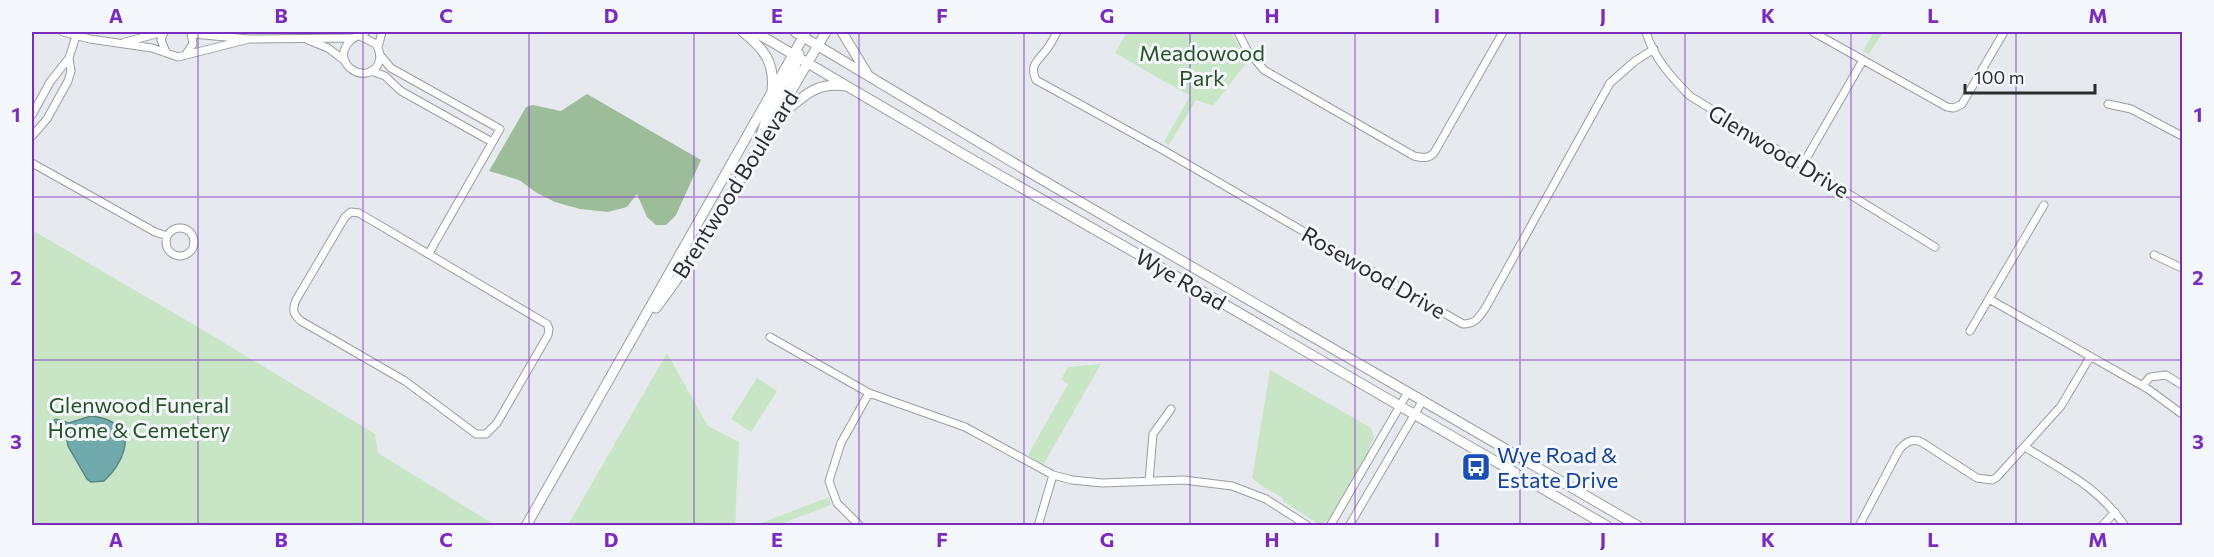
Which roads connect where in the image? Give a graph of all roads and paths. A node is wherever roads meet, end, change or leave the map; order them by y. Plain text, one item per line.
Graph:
1 (63, 32) edge
2 (164, 32) edge
3 (382, 32) edge
4 (744, 32) edge
5 (755, 32) edge
6 (826, 32) edge
7 (842, 32) edge
8 (1057, 32) edge
9 (1238, 32) edge
10 (1503, 32) edge
11 (1646, 32) edge
12 (1813, 32) edge
13 (2004, 32) edge
14 (191, 33) edge
15 (801, 33) edge
16 (360, 35) edge
17 (76, 36) junction
18 (249, 39) junction
19 (306, 39) junction
20 (120, 43) junction
21 (817, 45) junction
22 (378, 47) junction
23 (1654, 49) junction
24 (168, 54) junction
25 (380, 55) junction
26 (184, 56) junction
27 (796, 56) junction
28 (69, 58) junction
29 (1863, 60) junction
30 (345, 61) junction
31 (808, 63) junction
32 (371, 71) junction
33 (870, 77) junction
34 (772, 93) junction
35 (861, 93) junction
36 (2108, 104) dead end
37 (32, 115) edge
38 (777, 117) junction
39 (32, 136) edge
40 (2182, 136) edge
41 (492, 142) junction
42 (752, 160) junction
43 (32, 163) edge
44 (1803, 164) junction
45 (2044, 205) dead end
46 (168, 236) junction
47 (1935, 247) dead end
48 (429, 253) junction
49 (2154, 255) dead end
50 (2182, 268) edge
51 (1989, 299) junction
52 (638, 331) junction
53 (1970, 331) dead end
54 (770, 337) dead end
55 (2090, 357) junction
56 (2182, 385) edge
57 (2143, 386) junction
58 (1408, 392) junction
59 (869, 393) junction
60 (1423, 400) junction
61 (1400, 406) junction
62 (1171, 409) dead end
63 (1415, 414) junction
64 (2182, 414) edge
65 (2025, 447) junction
66 (1053, 475) junction
67 (1149, 481) junction
68 (2115, 512) junction
69 (526, 525) edge
70 (860, 525) edge
71 (1038, 525) edge
72 (1308, 525) edge
73 (1330, 525) edge
74 (1349, 525) edge
75 (1607, 525) edge
76 (1638, 525) edge
77 (1859, 525) edge
78 (2102, 525) edge
79 (2125, 525) edge

1 - 17 street
2 - 20 street
2 - 24 street
3 - 22 street
4 - 34 main road
5 - 27 main road, Wye Road
6 - 21 main road, Brentwood Boulevard
7 - 33 main road
8 - 23 street, Rosewood Drive
9 - 10 street
11 - 23 street, Glenwood Drive
12 - 29 street
13 - 29 street
14 - 18 street
14 - 26 street
15 - 21 main road, Wye Road
15 - 27 main road, Brentwood Boulevard
16 - 19 street
16 - 22 street
16 - 30 street
17 - 20 street
17 - 28 street
18 - 19 street
18 - 26 street
19 - 30 street
20 - 24 street
21 - 31 main road, Brentwood Boulevard
21 - 33 main road, Wye Road
22 - 25 street
23 - 44 street, Glenwood Drive
24 - 26 street
25 - 32 street
25 - 41 street
27 - 31 main road, Wye Road
27 - 34 main road, Brentwood Boulevard
27 - 42 main road
28 - 37 street
28 - 39 street
29 - 44 street
30 - 32 street
31 - 35 main road, Wye Road
31 - 38 main road, Brentwood Boulevard
32 - 41 street
33 - 58 main road, Wye Road
34 - 52 main road, Brentwood Boulevard
35 - 38 main road
35 - 61 main road, Wye Road
36 - 40 street
38 - 42 main road, Brentwood Boulevard
41 - 48 street
42 - 52 main road, Brentwood Boulevard
43 - 46 street
44 - 47 street, Glenwood Drive
45 - 51 street
46 - 46 street
48 - 48 street
49 - 50 street
51 - 53 street
51 - 55 street
52 - 69 main road, Brentwood Boulevard
54 - 59 street
55 - 57 street
55 - 65 street
56 - 57 street
57 - 64 street
58 - 60 main road, Wye Road
58 - 61 street
59 - 66 street
59 - 70 street
60 - 63 street
60 - 76 main road, Wye Road
61 - 63 main road, Wye Road
61 - 73 street
62 - 67 street
63 - 74 street
63 - 75 main road, Wye Road
65 - 68 street
65 - 77 street
66 - 67 street
66 - 71 street
67 - 72 street
68 - 78 street
68 - 79 street

